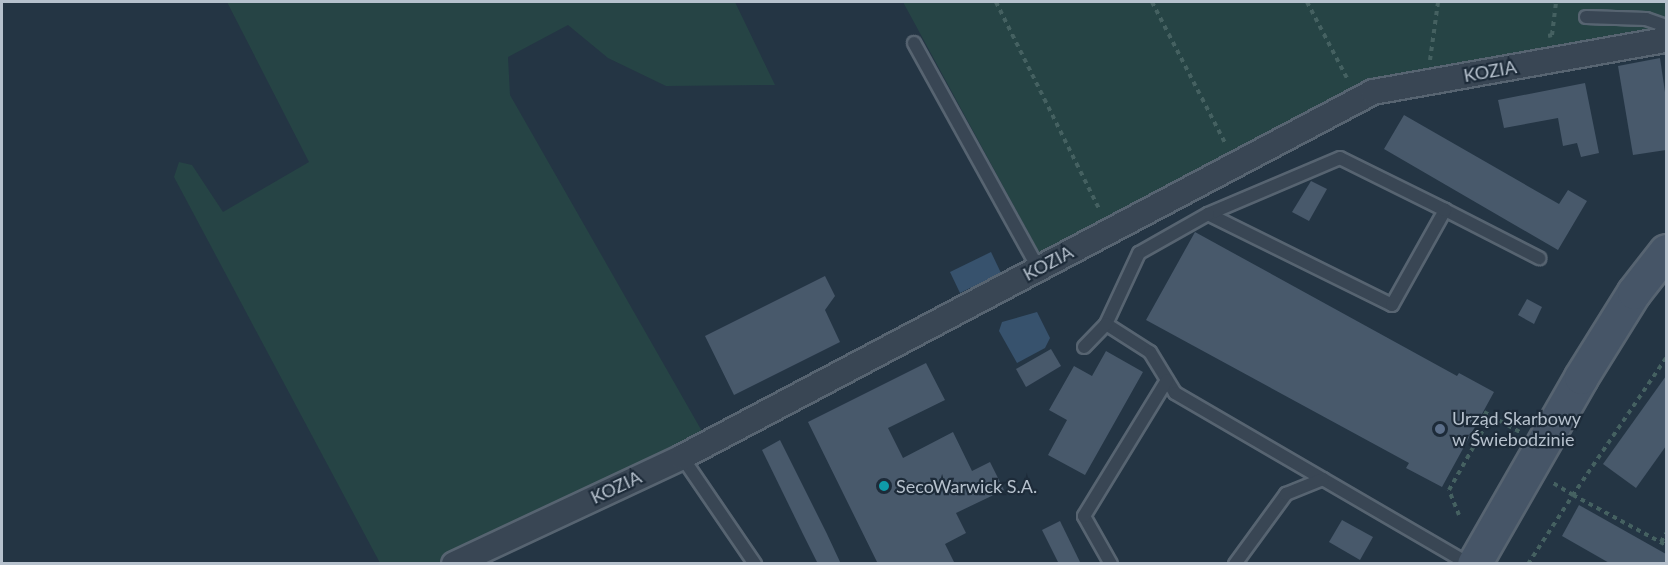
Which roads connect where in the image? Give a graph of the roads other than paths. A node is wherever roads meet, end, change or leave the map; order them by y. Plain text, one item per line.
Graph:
1 (1586, 17) dead end
2 (1666, 26) edge
3 (1666, 40) edge
4 (914, 42) dead end
5 (1445, 210) junction
6 (1209, 214) junction
7 (1666, 251) edge
8 (1539, 258) dead end
9 (1038, 268) junction
10 (1106, 324) junction
11 (1084, 347) dead end
12 (1167, 380) junction
13 (682, 457) junction
14 (1323, 479) junction
15 (454, 564) edge
16 (755, 564) edge
17 (1111, 564) edge
18 (1235, 564) edge
19 (1469, 564) edge
20 (1474, 564) edge

1 - 2 lane
3 - 9 street, KOZIA
4 - 9 lane
5 - 6 lane
5 - 6 lane
5 - 8 lane
6 - 10 lane
7 - 20 street
9 - 13 street, KOZIA
10 - 11 lane
10 - 12 lane
12 - 14 lane
12 - 17 lane
13 - 15 street, KOZIA
13 - 16 lane
14 - 18 lane
14 - 19 lane

